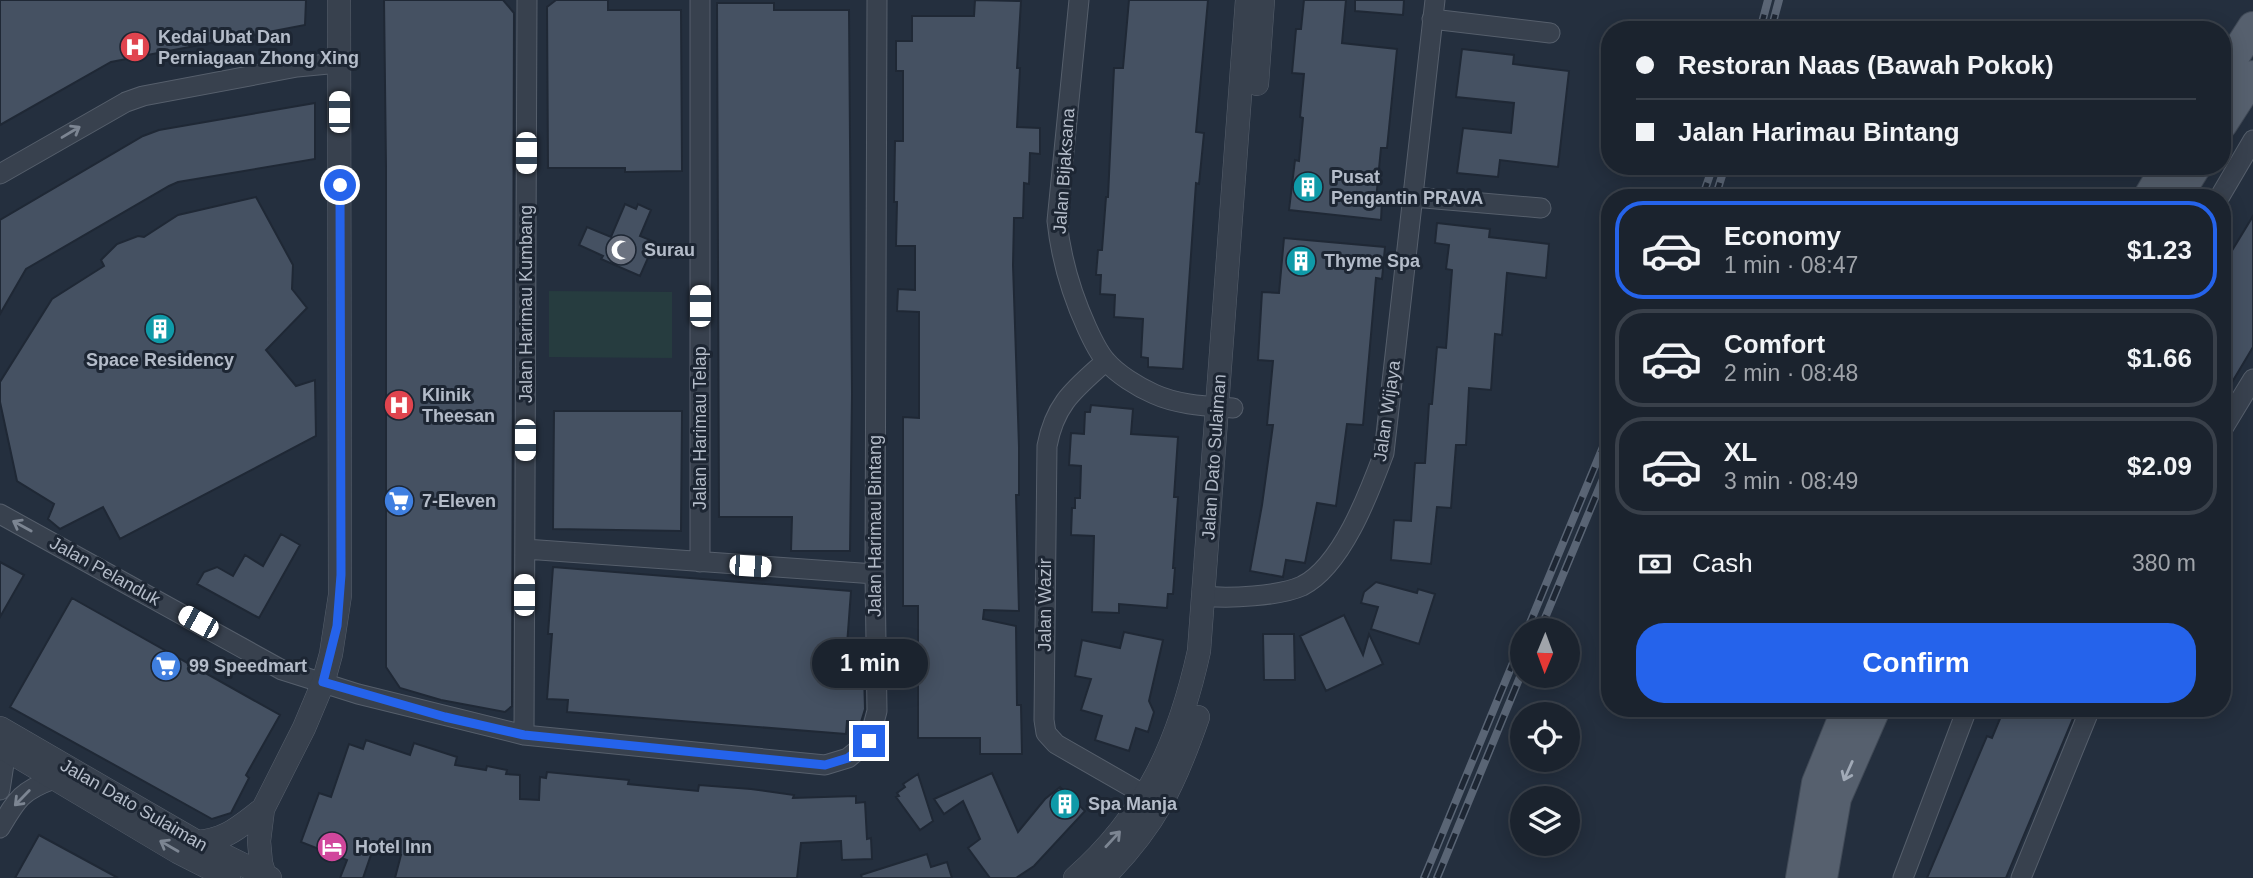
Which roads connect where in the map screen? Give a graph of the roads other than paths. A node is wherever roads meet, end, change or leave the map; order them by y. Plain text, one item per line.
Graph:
1 (339, 0) edge
2 (527, 0) edge
3 (700, 0) edge
4 (877, 0) edge
5 (1079, 0) edge
6 (1247, 0) edge
7 (1263, 0) edge
8 (1433, 9) edge
9 (2253, 27) edge
10 (1550, 33) dead end
11 (2231, 61) edge
12 (339, 63) junction
13 (2253, 76) edge
14 (2231, 110) edge
15 (2253, 140) edge
16 (0, 174) edge
17 (2224, 189) edge
18 (1413, 197) junction
19 (1541, 208) dead end
20 (1106, 361) junction
21 (2253, 379) edge
22 (1225, 407) junction
23 (2231, 415) edge
24 (0, 514) edge
25 (525, 549) junction
26 (700, 562) junction
27 (875, 575) junction
28 (1211, 597) junction
29 (323, 682) junction
30 (1844, 717) edge
31 (1871, 717) edge
32 (1964, 717) edge
33 (2088, 717) edge
34 (0, 728) edge
35 (524, 735) junction
36 (0, 746) edge
37 (54, 779) junction
38 (0, 790) edge
39 (1154, 800) junction
40 (263, 809) junction
41 (0, 828) edge
42 (197, 842) junction
43 (267, 877) edge
44 (229, 878) edge
45 (1075, 878) edge
46 (1103, 878) edge
47 (1801, 878) edge
48 (1822, 878) edge
49 (1903, 878) edge
50 (2021, 878) edge

1 - 12 street
2 - 25 street, Jalan Harimau Kumbang
3 - 26 street, Jalan Harimau Telap
4 - 27 street, Jalan Harimau Bintang
5 - 20 street, Jalan Bijaksana
6 - 22 street, Jalan Dato Sulaiman
7 - 22 street, Jalan Dato Sulaiman
8 - 10 street, Jalan Wijaya
8 - 18 street, Jalan Wijaya
9 - 11 main road
16 -> 12 street
12 - 29 street
13 - 14 main road
15 - 17 street
18 - 19 street
18 - 28 street, Jalan Wijaya
20 - 22 street, Jalan Bijaksana
20 - 39 street, Jalan Wazir
21 - 23 street
22 - 28 street, Jalan Dato Sulaiman
29 -> 24 street, Jalan Pelanduk
25 - 26 street
25 - 35 street, Jalan Harimau Kumbang
26 - 27 street
27 - 35 street, Jalan Harimau Bintang
28 - 39 street, Jalan Dato Sulaiman
29 - 35 street, Jalan Harimau Bintang
29 - 40 street
30 - 47 main road
31 -> 48 main road
32 - 49 street
33 - 50 street
34 - 42 street, Jalan Dato Sulaiman
36 - 37 street, Jalan Dato Sulaiman
36 - 38 street
37 -> 41 street
44 -> 37 street, Jalan Dato Sulaiman
45 -> 39 street, Jalan Dato Sulaiman
39 - 46 street, Jalan Dato Sulaiman
40 - 42 street
40 - 43 street
42 - 43 street, Jalan Dato Sulaiman

